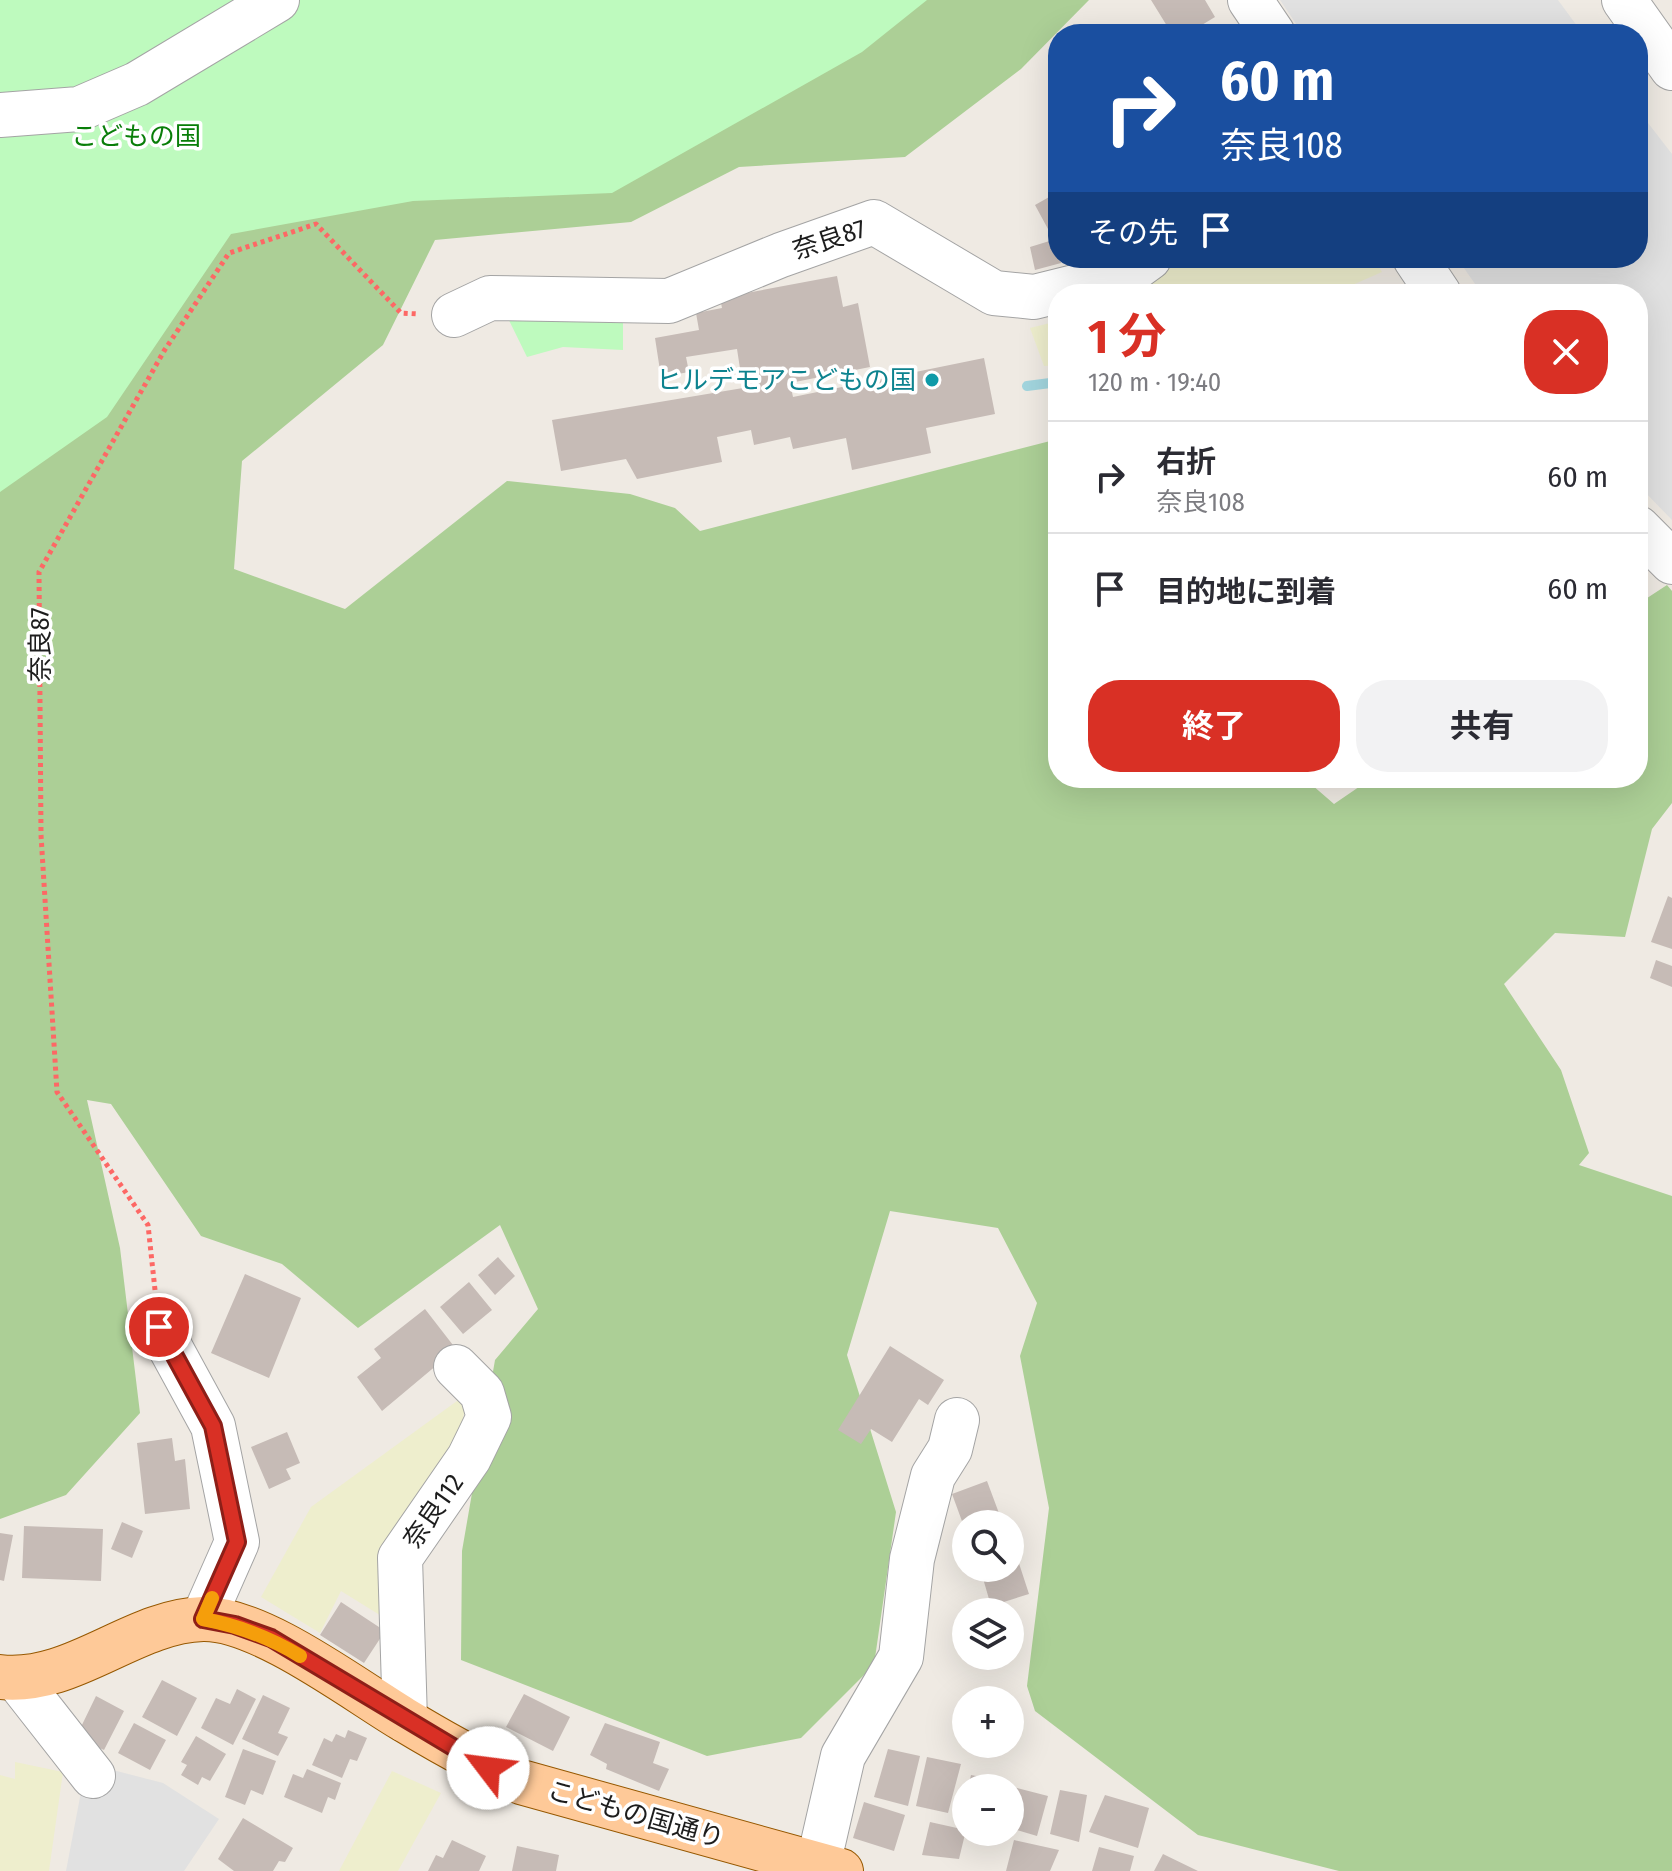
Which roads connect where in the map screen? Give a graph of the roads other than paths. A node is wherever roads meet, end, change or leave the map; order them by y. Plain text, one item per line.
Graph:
1 (277, 0) edge
2 (1250, 0) edge
3 (1624, 0) edge
4 (1266, 24) edge
5 (1641, 24) edge
6 (1648, 34) edge
7 (1672, 68) edge
8 (0, 115) edge
9 (1135, 268) edge
10 (1087, 284) edge
11 (1048, 294) edge
12 (472, 306) road end
13 (159, 1327) road end
14 (456, 1367) dead end
15 (957, 1420) dead end
16 (203, 1619) junction
17 (9, 1678) edge
18 (405, 1720) junction
19 (93, 1776) dead end
20 (830, 1868) edge

1 - 8 street
2 - 4 street
3 - 5 street
6 - 7 street
9 - 10 street, 奈良87
11 - 12 street, 奈良87
13 - 16 street
14 - 18 street, 奈良112
15 - 20 street
16 - 17 main road, こどもの国通り
16 - 18 main road, こどもの国通り
17 - 19 street
18 - 20 main road, こどもの国通り

